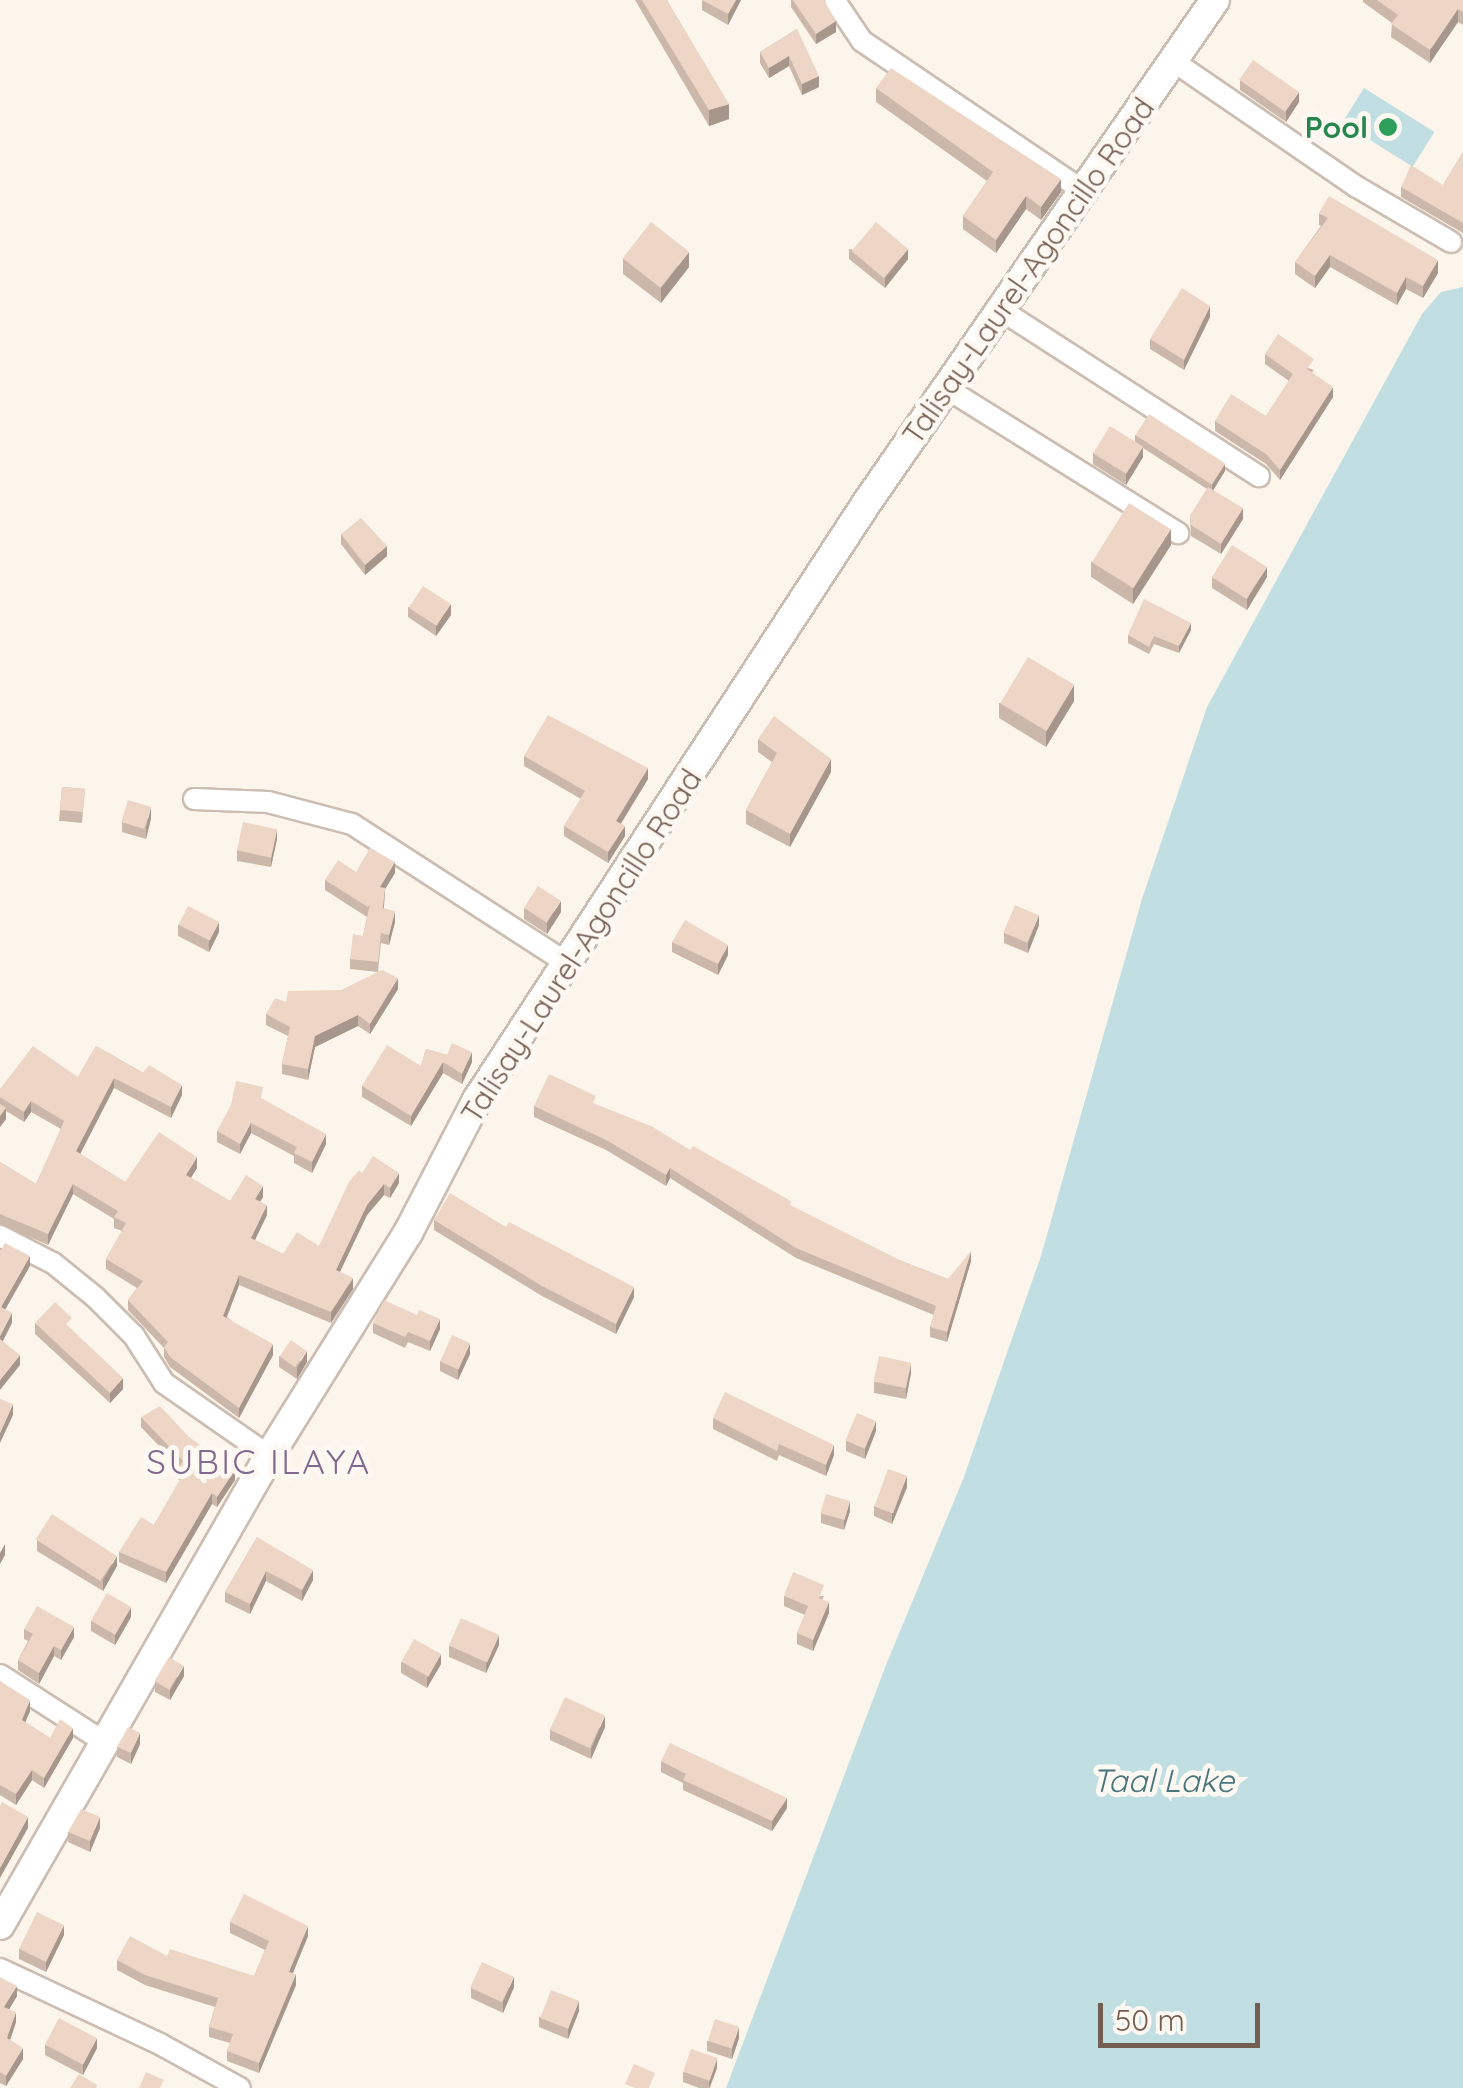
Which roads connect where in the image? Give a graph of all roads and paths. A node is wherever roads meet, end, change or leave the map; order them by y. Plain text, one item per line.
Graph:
1 (1214, 0) edge
2 (835, 1) edge
3 (1173, 61) junction
4 (1082, 190) junction
5 (1451, 242) dead end
6 (1001, 310) junction
7 (946, 388) junction
8 (1260, 476) dead end
9 (1178, 533) dead end
10 (194, 799) dead end
11 (567, 963) junction
12 (0, 1236) edge
13 (269, 1456) junction
14 (0, 1675) edge
15 (106, 1743) junction
16 (0, 1926) edge
17 (0, 1968) edge
18 (240, 2088) edge

1 - 3 main road, Talisay-Laurel-Agoncillo Road
2 - 4 street
3 - 4 main road, Talisay-Laurel-Agoncillo Road
3 - 5 street
4 - 6 main road, Talisay-Laurel-Agoncillo Road
6 - 7 main road, Talisay-Laurel-Agoncillo Road
6 - 8 street
7 - 9 street
7 - 11 main road, Talisay-Laurel-Agoncillo Road
10 - 11 street
11 - 13 main road, Talisay-Laurel-Agoncillo Road
12 - 13 street
13 - 15 main road, Talisay-Laurel-Agoncillo Road
14 - 15 street
15 - 16 main road, Talisay-Laurel-Agoncillo Road
17 - 18 street

